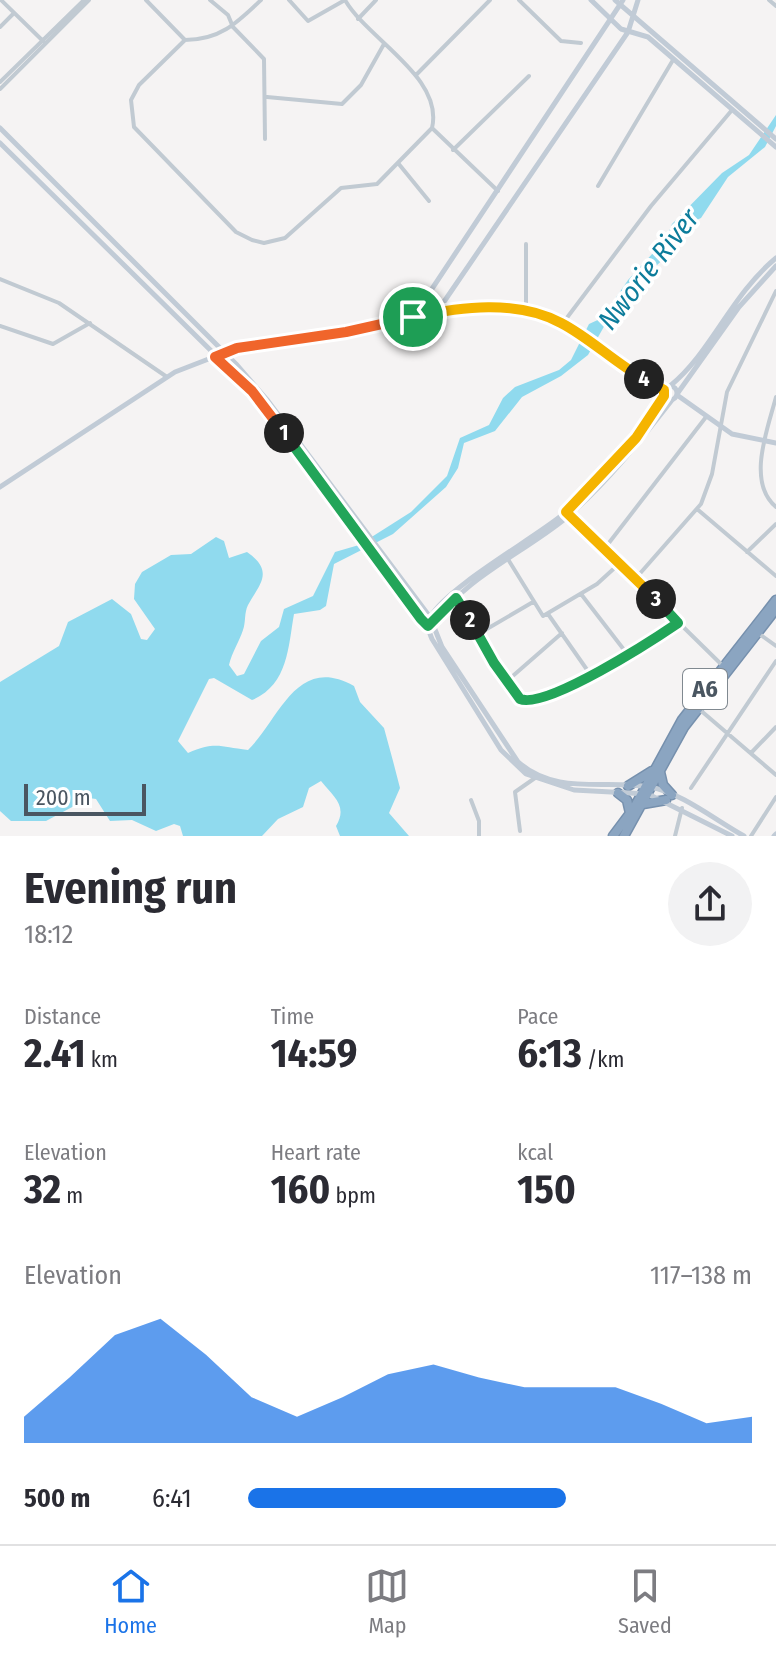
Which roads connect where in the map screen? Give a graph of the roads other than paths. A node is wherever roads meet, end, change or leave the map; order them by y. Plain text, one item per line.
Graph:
1 (1, 0) edge
2 (86, 0) edge
3 (146, 0) edge
4 (210, 0) edge
5 (261, 0) edge
6 (289, 0) edge
7 (345, 0) edge
8 (376, 0) edge
9 (490, 0) edge
10 (519, 0) edge
11 (591, 0) edge
12 (615, 0) edge
13 (638, 0) edge
14 (769, 0) edge
15 (622, 3) edge
16 (776, 6) edge
17 (14, 13) junction
18 (633, 18) junction
19 (358, 19) junction
20 (611, 20) junction
21 (0, 27) edge
22 (233, 27) junction
23 (628, 32) junction
24 (185, 40) junction
25 (44, 42) junction
26 (581, 43) dead end
27 (384, 44) junction
28 (673, 60) junction
29 (416, 75) junction
30 (529, 76) dead end
31 (0, 82) edge
32 (0, 89) edge
33 (266, 97) junction
34 (732, 110) junction
35 (0, 128) edge
36 (432, 128) junction
37 (762, 130) junction
38 (771, 138) edge
39 (265, 139) dead end
40 (0, 143) edge
41 (776, 147) edge
42 (453, 150) junction
43 (398, 163) junction
44 (598, 186) dead end
45 (498, 191) junction
46 (429, 201) dead end
47 (526, 244) dead end
48 (776, 258) edge
49 (776, 266) edge
50 (0, 279) edge
51 (776, 291) edge
52 (526, 311) junction
53 (436, 312) junction
54 (413, 317) junction
55 (90, 323) junction
56 (563, 323) junction
57 (0, 326) edge
58 (223, 354) junction
59 (215, 357) junction
60 (167, 377) junction
61 (666, 391) junction
62 (675, 396) junction
63 (776, 397) edge
64 (706, 417) junction
65 (719, 427) junction
66 (764, 442) junction
67 (776, 443) edge
68 (0, 487) edge
69 (776, 507) edge
70 (697, 509) junction
71 (567, 514) junction
72 (776, 524) edge
73 (361, 531) junction
74 (605, 548) junction
75 (747, 552) junction
76 (508, 558) junction
77 (620, 563) junction
78 (776, 576) edge
79 (636, 578) junction
80 (581, 594) junction
81 (454, 596) junction
82 (776, 600) edge
83 (533, 602) junction
84 (776, 609) edge
85 (548, 614) junction
86 (430, 622) junction
87 (678, 623) junction
88 (755, 631) junction
89 (562, 633) junction
90 (479, 634) junction
91 (776, 646) edge
92 (628, 655) junction
93 (776, 661) edge
94 (726, 668) junction
95 (590, 674) junction
96 (507, 681) junction
97 (695, 707) junction
98 (776, 727) edge
99 (728, 731) junction
100 (751, 753) junction
101 (656, 772) junction
102 (776, 775) edge
103 (535, 778) junction
104 (628, 786) junction
105 (691, 788) dead end
106 (647, 790) junction
107 (618, 793) junction
108 (776, 797) edge
109 (669, 798) junction
110 (471, 800) dead end
111 (643, 804) junction
112 (682, 808) junction
113 (630, 813) junction
114 (520, 831) dead end
115 (733, 835) edge
116 (479, 836) edge
117 (613, 836) edge
118 (624, 836) edge
119 (675, 836) edge
120 (744, 836) edge
121 (751, 836) edge

1 - 17 street
2 - 25 street
3 - 24 street
4 - 22 street
5 - 22 street
6 - 7 street
7 - 19 street
8 - 19 street
9 - 29 street
10 - 26 street
11 - 20 main road
12 - 15 main road
13 - 18 main road
14 - 16 street
15 - 18 main road
15 - 20 main road
17 - 21 street
17 - 25 street
18 - 23 main road
18 - 37 main road
19 - 27 street
20 - 23 main road
20 - 45 main road
22 - 24 street
22 - 33 street
23 - 28 main road
23 - 53 main road
24 - 43 street
25 - 31 street
25 - 32 street
27 - 29 street
27 - 33 street
28 - 34 main road
28 - 44 street
29 - 36 street
30 - 42 street
33 - 39 street
34 - 37 main road
34 - 56 street
35 - 58 main road
36 - 42 street
36 - 43 street
37 - 38 main road
38 - 41 main road
40 - 59 main road
42 - 45 street
43 - 46 street
45 - 54 main road
47 - 52 street
48 - 61 main road
49 - 62 main road
50 - 55 street
51 - 65 street
52 - 53 main road
52 - 56 main road
53 - 54 main road
54 - 58 main road
55 - 57 street
55 - 60 street
56 - 61 main road
58 - 59 main road
58 - 73 main road
59 - 60 main road
59 - 73 main road
60 - 68 main road
61 - 62 main road
61 - 62 main road
61 - 71 main road
62 - 64 main road
62 - 71 main road
63 - 66 street
64 - 65 main road
64 - 74 street
65 - 66 main road
65 - 70 street
66 - 67 main road
66 - 69 street
70 - 75 street
70 - 79 street
71 - 74 street
71 - 76 main road
72 - 75 street
73 - 86 main road
74 - 77 street
75 - 78 street
76 - 81 main road
76 - 83 street
77 - 79 street
77 - 80 street
79 - 87 street
80 - 85 street
80 - 92 street
81 - 86 main road
81 - 90 street
82 - 88 highway, A6
83 - 85 street
83 - 90 street
84 - 88 highway, A6
85 - 89 street
86 - 103 main road
86 - 104 main road
87 - 92 street
87 - 94 street
88 - 91 street
88 - 94 highway, A6
89 - 95 street
89 - 96 street
90 - 96 street
92 - 95 street
93 - 99 street
94 - 97 highway, A6
95 - 96 street
97 - 99 street
97 - 101 highway, A6
98 - 100 street
99 - 100 street
99 - 105 street
100 - 102 street
101 - 104 highway
101 - 106 highway, A6
101 - 109 highway
103 - 107 main road
103 - 114 street
104 - 106 main road
106 - 107 main road
106 - 109 main road
106 - 111 highway, A6
106 - 113 highway, A6
107 - 113 highway
108 - 121 street
109 - 111 highway
109 - 112 main road
109 - 115 main road
110 - 116 street
111 - 118 highway, A6
112 - 115 main road
112 - 119 street
113 - 117 highway, A6
115 - 120 main road

